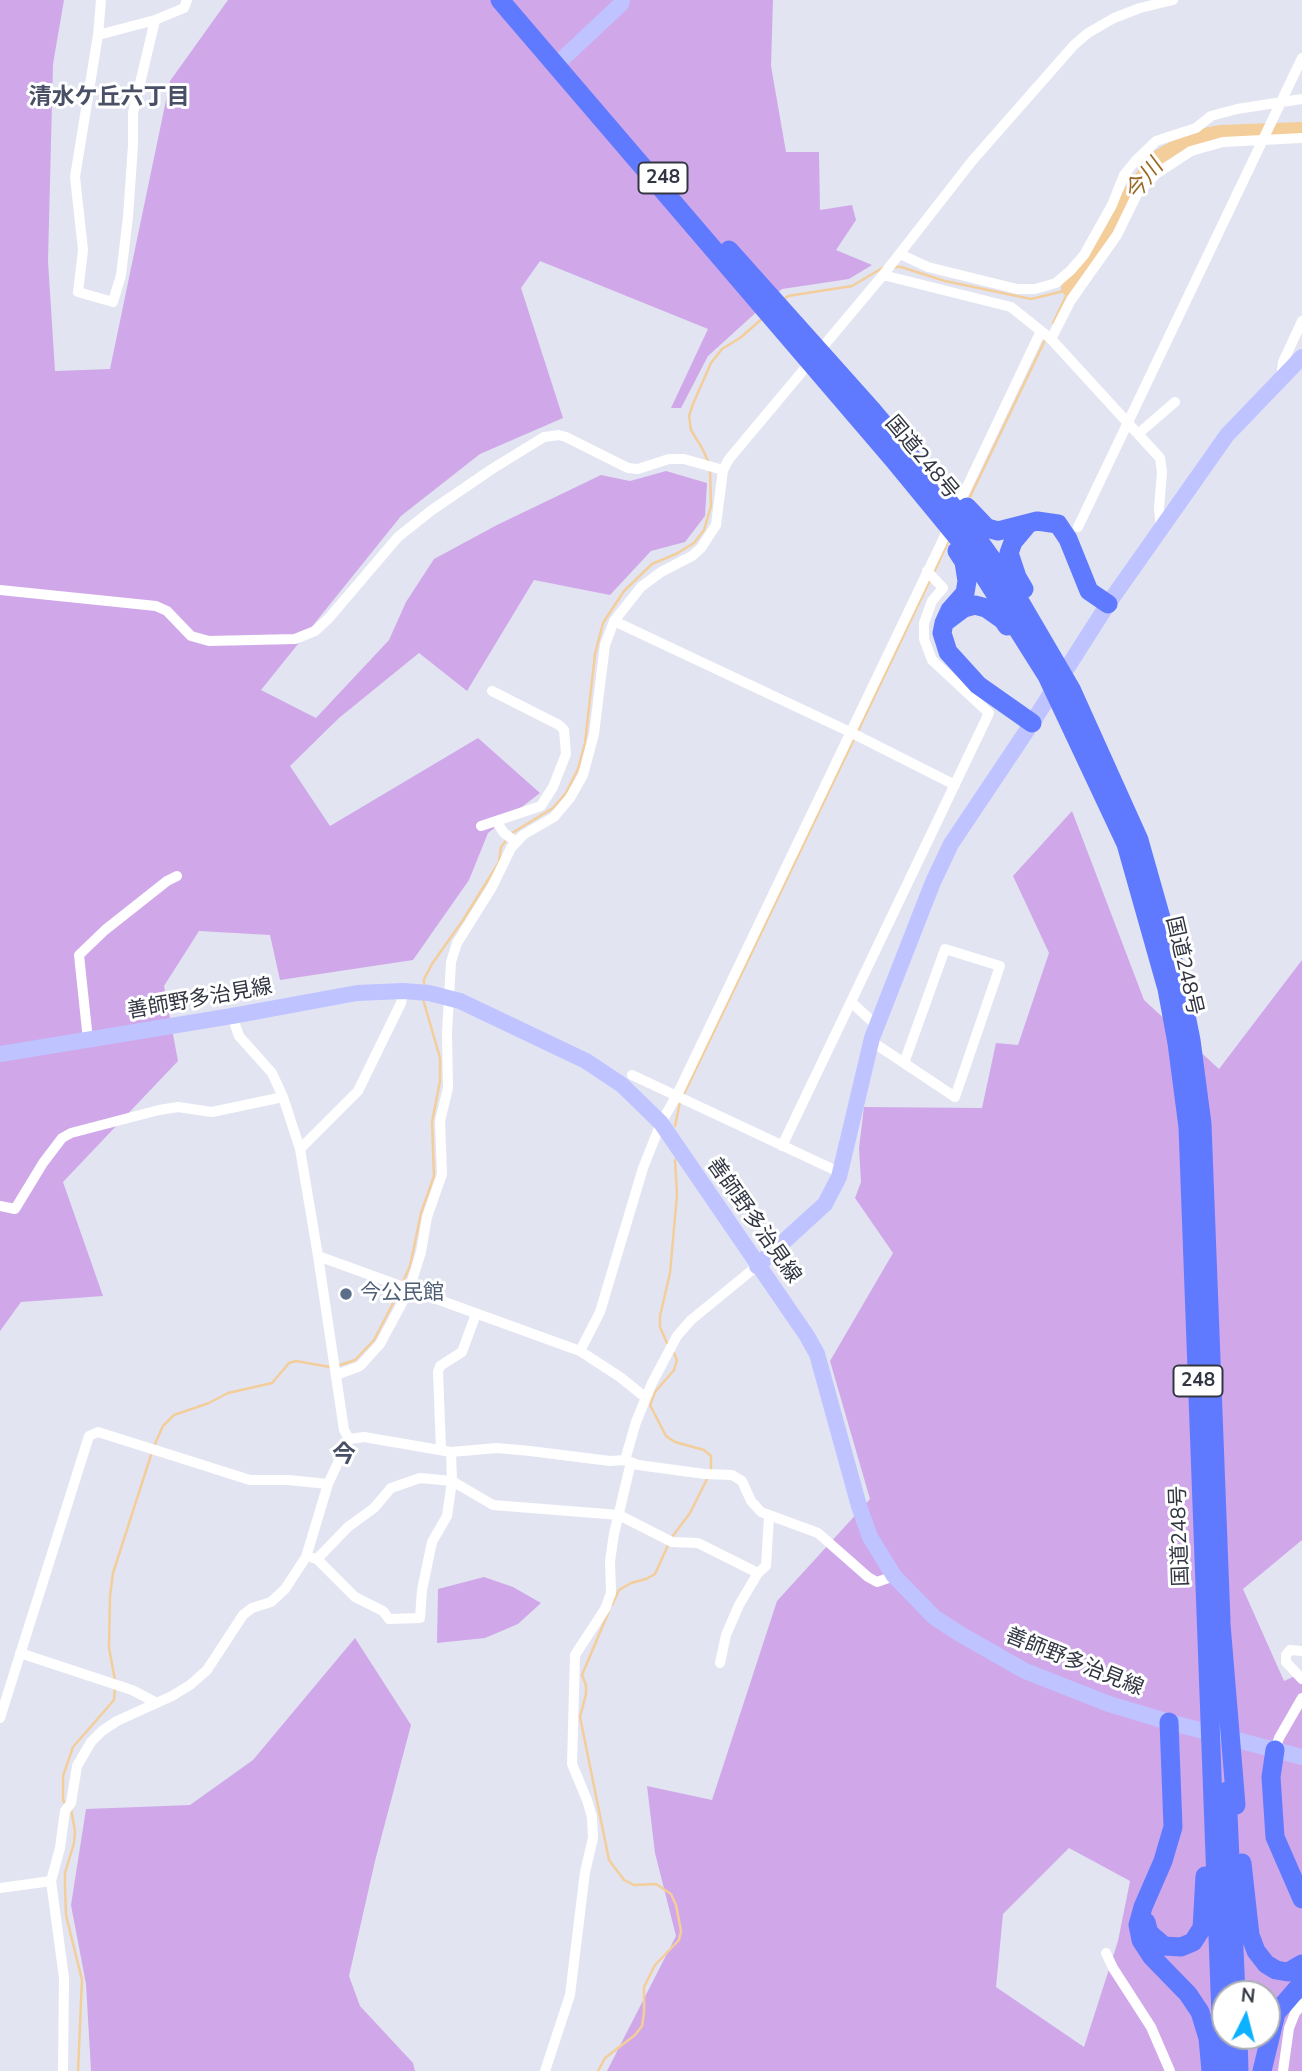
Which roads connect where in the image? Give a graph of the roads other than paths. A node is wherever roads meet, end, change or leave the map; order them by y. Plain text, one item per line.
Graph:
1 (101, 0) edge
2 (187, 0) edge
3 (500, 0) edge
4 (622, 0) edge
5 (1173, 0) edge
6 (1139, 4) edge
7 (155, 20) junction
8 (98, 35) junction
9 (1302, 58) edge
10 (556, 65) junction
11 (1302, 99) edge
12 (1280, 103) junction
13 (1302, 138) edge
14 (1262, 139) junction
15 (897, 258) junction
16 (883, 275) junction
17 (763, 297) junction
18 (1302, 321) edge
19 (1041, 331) junction
20 (1051, 339) junction
21 (1302, 357) edge
22 (1281, 378) junction
23 (1175, 402) dead end
24 (1128, 424) junction
25 (1138, 434) junction
26 (719, 469) junction
27 (1029, 522) junction
28 (959, 526) junction
29 (1078, 527) dead end
30 (1161, 529) junction
31 (927, 571) junction
32 (0, 590) edge
33 (1108, 604) junction
34 (614, 621) junction
35 (944, 623) junction
36 (1044, 679) junction
37 (492, 691) dead end
38 (1068, 697) junction
39 (1032, 723) junction
40 (850, 732) junction
41 (955, 785) junction
42 (541, 806) junction
43 (550, 820) junction
44 (496, 821) junction
45 (481, 826) dead end
46 (515, 842) junction
47 (177, 876) dead end
48 (416, 992) junction
49 (450, 998) junction
50 (851, 1002) junction
51 (232, 1016) junction
52 (876, 1025) junction
53 (88, 1040) junction
54 (871, 1041) junction
55 (0, 1054) edge
56 (904, 1063) junction
57 (632, 1075) dead end
58 (677, 1095) junction
59 (283, 1097) junction
60 (660, 1123) junction
61 (782, 1146) junction
62 (300, 1149) junction
63 (841, 1173) junction
64 (0, 1206) edge
65 (318, 1256) junction
66 (757, 1266) junction
67 (408, 1290) junction
68 (476, 1314) junction
69 (580, 1352) junction
70 (336, 1375) junction
71 (646, 1398) junction
72 (349, 1439) junction
73 (446, 1451) junction
74 (628, 1461) junction
75 (452, 1481) junction
76 (328, 1484) junction
77 (619, 1515) junction
78 (769, 1517) junction
79 (312, 1558) junction
80 (758, 1573) junction
81 (894, 1577) junction
82 (1302, 1651) edge
83 (20, 1653) junction
84 (720, 1663) dead end
85 (1302, 1679) edge
86 (1302, 1698) edge
87 (157, 1703) junction
88 (0, 1718) edge
89 (1169, 1722) junction
90 (1221, 1722) junction
91 (1220, 1746) junction
92 (1275, 1750) junction
93 (1302, 1757) edge
94 (51, 1881) junction
95 (0, 1888) edge
96 (1302, 1899) edge
97 (1143, 1907) junction
98 (1106, 1953) dead end
99 (1302, 1965) edge
100 (1235, 1980) edge
101 (1302, 1983) edge
102 (1302, 2004) edge
103 (1238, 2050) edge
104 (63, 2071) edge
105 (545, 2071) edge
106 (1170, 2071) edge
107 (1211, 2071) edge
108 (1223, 2071) edge
109 (1239, 2071) edge
110 (1262, 2071) edge
111 (1283, 2071) edge

1 - 8 street
2 - 7 street
3 - 10 highway, 国道248号 / 248
4 - 10 main road
5 - 6 street
6 - 15 street
7 - 8 street
7 - 8 street
9 - 12 street
10 - 17 highway, 国道248号 / 248
11 - 12 street
12 - 14 street
12 - 15 street
13 - 14 street
14 - 20 street
14 - 24 street
15 - 16 street
16 - 19 street
16 - 26 street
17 - 28 highway, 国道248号 / 248
17 - 28 highway, 国道248号 / 248
18 - 22 street
19 - 20 street
19 - 31 street
20 - 24 street
21 - 22 main road
22 - 30 main road
23 - 25 street
24 - 25 street
24 - 29 street
25 - 30 street
26 - 32 street
26 - 34 street
27 - 28 highway
27 - 33 highway
27 - 38 highway
28 - 35 highway
28 - 36 highway, 国道248号 / 248
28 - 38 highway, 国道248号 / 248
30 - 33 main road
31 - 40 street
31 - 41 street
33 - 39 main road
34 - 40 street
34 - 43 street
35 - 36 highway
35 - 39 highway
36 - 38 highway, 国道248号 / 248
37 - 42 street
38 - 90 highway, 国道248号 / 248
38 - 90 highway, 国道248号 / 248
39 - 52 main road
40 - 41 street
40 - 58 street
41 - 50 street
42 - 43 street
42 - 44 street
43 - 46 street
44 - 45 street
44 - 46 street
46 - 49 street
47 - 53 street
48 - 49 main road, 善師野多治見線
48 - 51 main road, 善師野多治見線
48 - 62 street
49 - 60 main road, 善師野多治見線
49 - 67 street
50 - 52 street
50 - 61 street
51 - 53 main road, 善師野多治見線
51 - 59 street
52 - 54 main road
53 - 55 main road, 善師野多治見線
54 - 56 street
54 - 63 main road
56 - 56 street
57 - 58 street
58 - 60 street
58 - 61 street
59 - 62 street
59 - 64 street
60 - 66 main road, 善師野多治見線
60 - 69 street
61 - 63 street
62 - 65 street
63 - 66 main road
65 - 67 street
65 - 70 street
66 - 71 street
66 - 81 main road, 善師野多治見線
67 - 68 street
67 - 70 street
68 - 69 street
68 - 73 street
69 - 71 street
70 - 72 street
71 - 74 street
72 - 73 street
72 - 76 street
73 - 74 street
73 - 75 street
74 - 77 street
74 - 78 street
75 - 77 street
75 - 79 street
75 - 79 street
76 - 79 street
76 - 83 street
77 - 80 street
77 - 105 street
78 - 80 street
78 - 81 street
79 - 87 street
80 - 84 street
81 - 89 main road, 善師野多治見線
82 - 85 street
83 - 87 street
83 - 88 street
86 - 92 street
87 - 94 street
89 - 92 main road, 善師野多治見線
89 - 97 highway
90 - 91 highway, 国道248号 / 248
91 - 97 highway
91 - 99 highway
91 - 100 highway, 国道248号 / 248
91 - 108 highway, 国道248号 / 248
92 - 93 main road, 善師野多治見線
92 - 96 highway
94 - 95 street
94 - 104 street
97 - 107 highway
98 - 106 street
101 - 110 highway
102 - 111 street
103 - 109 highway

